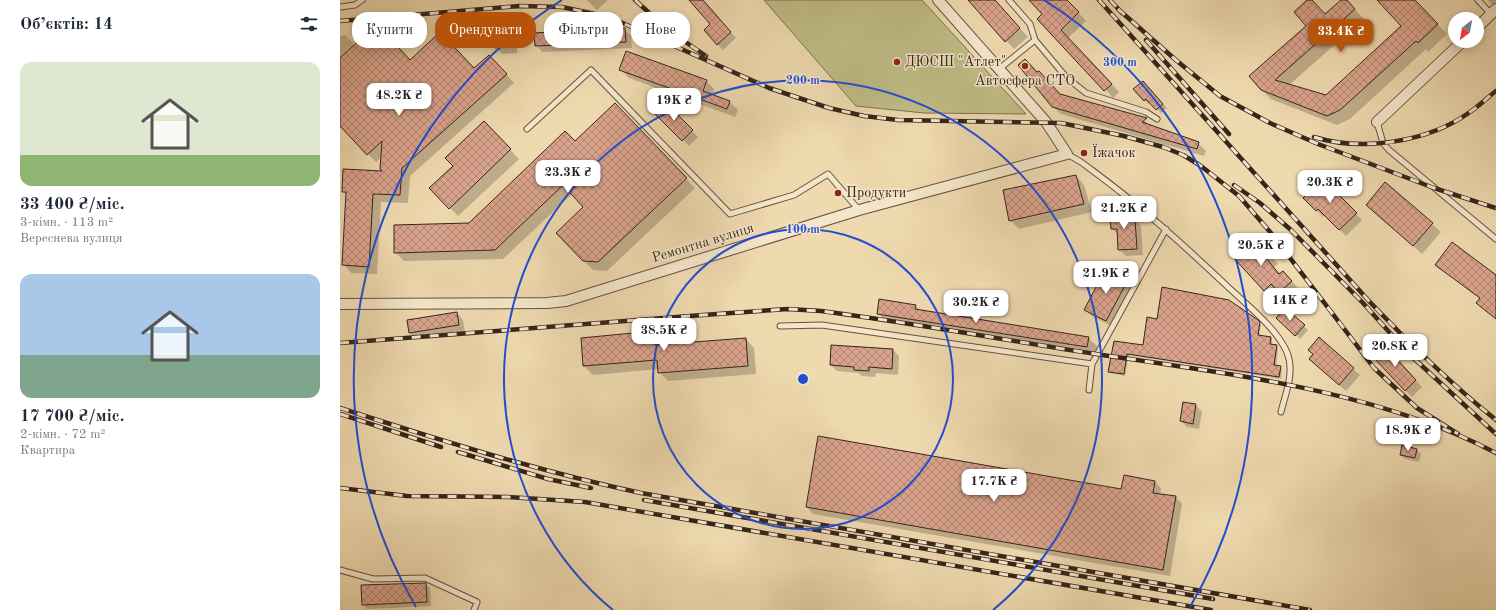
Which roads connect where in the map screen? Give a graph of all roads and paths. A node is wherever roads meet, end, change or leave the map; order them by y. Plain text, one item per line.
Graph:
1 (362, 0) edge
2 (938, 0) edge
3 (1009, 0) edge
4 (1478, 0) edge
5 (340, 7) edge
6 (1494, 12) edge
7 (1484, 21) edge
8 (1034, 40) junction
9 (1456, 48) edge
10 (999, 69) junction
11 (1157, 119) dead end
12 (1377, 122) joint
13 (527, 129) dead end
14 (1067, 154) junction
15 (859, 210) junction
16 (1166, 229) junction
17 (1496, 239) edge
18 (340, 304) edge
19 (780, 326) dead end
20 (1092, 364) junction
21 (1089, 390) dead end
22 (1281, 412) dead end
23 (340, 570) edge
24 (474, 610) edge

1 - 5 lane
2 - 10 street
3 - 8 lane
4 - 6 lane
6 - 7 street
8 - 10 lane
8 - 11 lane
9 - 12 street
10 - 14 street
12 - 17 lane
13 - 15 lane
14 - 15 street, Ремонтна вулиця
14 - 16 lane
15 - 18 street, Ремонтна вулиця
16 - 20 lane
16 - 22 lane
19 - 20 lane
20 - 21 lane
23 - 24 lane

